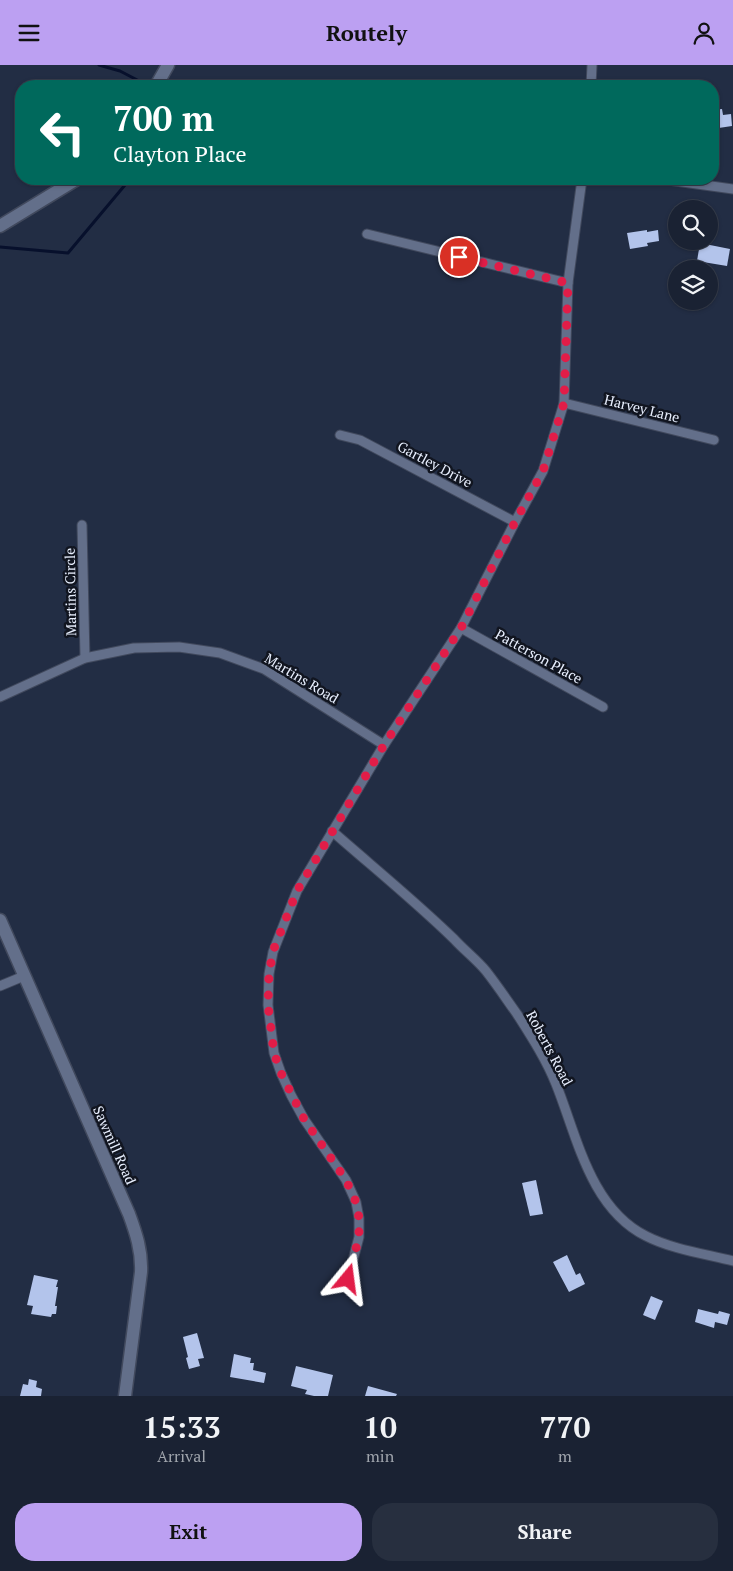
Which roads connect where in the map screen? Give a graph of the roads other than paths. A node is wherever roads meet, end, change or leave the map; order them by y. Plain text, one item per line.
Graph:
1 (168, 65) edge
2 (592, 65) edge
3 (159, 80) edge
4 (591, 80) edge
5 (67, 185) edge
6 (581, 185) edge
7 (704, 185) edge
8 (733, 189) edge
9 (0, 226) edge
10 (368, 235) dead end
11 (568, 283) junction
12 (564, 403) junction
13 (340, 435) dead end
14 (714, 440) dead end
15 (515, 522) junction
16 (82, 525) dead end
17 (461, 628) junction
18 (85, 658) junction
19 (0, 697) edge
20 (603, 707) dead end
21 (384, 745) junction
22 (332, 831) junction
23 (0, 920) edge
24 (24, 975) junction
25 (0, 986) edge
26 (733, 1261) edge
27 (348, 1279) dead end
28 (125, 1396) edge

1 - 3 street
2 - 4 street
5 - 9 street
6 - 11 street
7 - 8 street
10 - 11 street
11 - 12 street
12 - 14 street, Harvey Lane
12 - 15 street
13 - 15 street, Gartley Drive
15 - 17 street
16 - 18 street, Martins Circle
17 - 20 street, Patterson Place
17 - 21 street
18 - 19 street, Martins Road
18 - 21 street, Martins Road
21 - 22 street
22 - 26 street, Roberts Road
22 - 27 street
23 - 24 street, Sawmill Road
24 - 25 street
24 - 28 street, Sawmill Road

